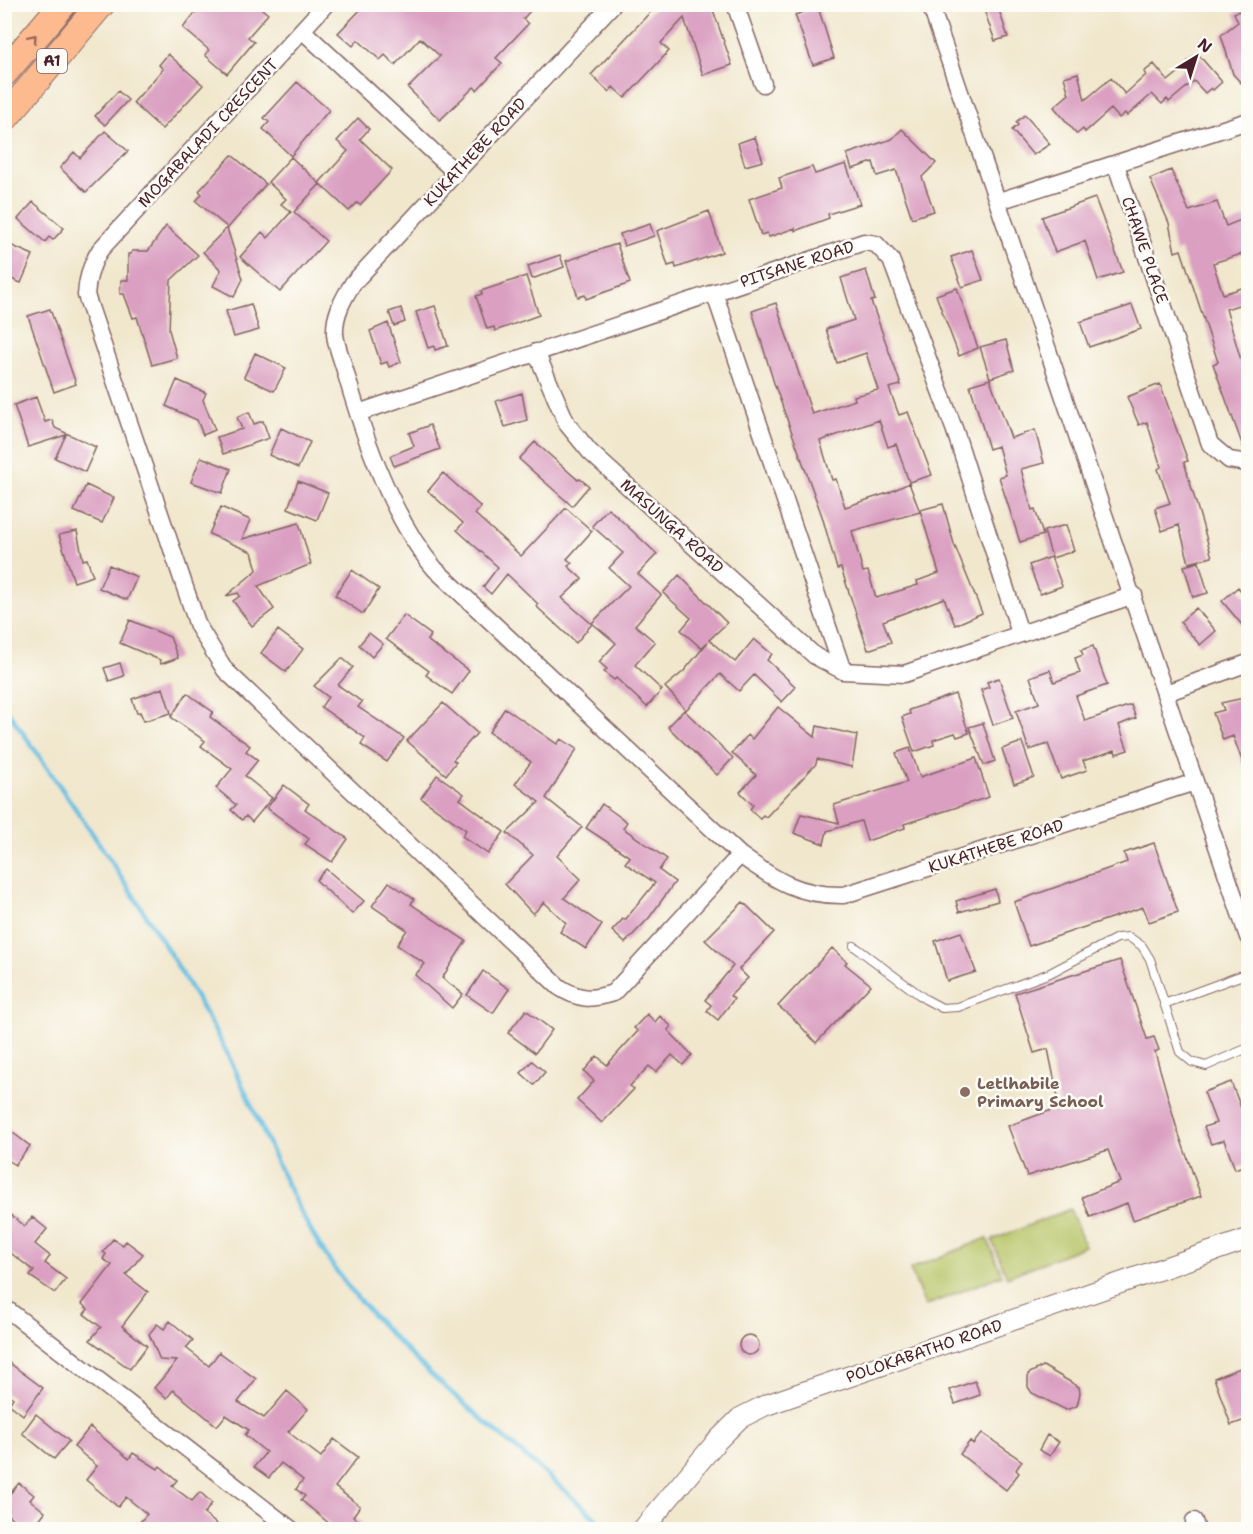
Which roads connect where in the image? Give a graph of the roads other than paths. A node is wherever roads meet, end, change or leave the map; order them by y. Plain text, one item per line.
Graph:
1 (63, 4) edge
2 (101, 4) edge
3 (326, 4) edge
4 (613, 4) edge
5 (735, 4) edge
6 (930, 4) edge
7 (302, 30) junction
8 (4, 73) edge
9 (763, 84) dead end
10 (4, 119) edge
11 (1248, 122) edge
12 (1116, 165) junction
13 (455, 172) junction
14 (999, 201) junction
15 (714, 292) junction
16 (536, 352) junction
17 (358, 413) junction
18 (1248, 463) edge
19 (1134, 595) junction
20 (1020, 633) junction
21 (1248, 663) edge
22 (843, 671) junction
23 (1166, 693) junction
24 (1196, 782) junction
25 (740, 855) junction
26 (1248, 937) edge
27 (854, 946) dead end
28 (1248, 973) edge
29 (1164, 1004) junction
30 (1248, 1048) edge
31 (1248, 1239) edge
32 (4, 1307) edge
33 (292, 1530) edge
34 (642, 1530) edge

8 -> 1 highway, A1
2 - 10 highway, A1
3 - 7 street, MOGABALADI CRESCENT
4 - 13 street, KUKATHEBE ROAD
5 - 9 street
6 - 14 street
7 - 13 street
7 - 25 street, MOGABALADI CRESCENT
11 - 12 street
12 - 14 street
12 - 18 street, CHAWE PLACE
13 - 17 street, KUKATHEBE ROAD
14 - 19 street
15 - 16 street, PITSANE ROAD
15 - 20 street, PITSANE ROAD
15 - 22 street
16 - 17 street, PITSANE ROAD
16 - 22 street, MASUNGA ROAD
17 - 25 street, KUKATHEBE ROAD
19 - 20 street
19 - 23 street
20 - 22 street
21 - 23 street
23 - 24 street
24 - 25 street, KUKATHEBE ROAD
24 - 26 street
27 - 29 lane
28 - 29 lane
29 - 30 lane
31 - 34 street, POLOKABATHO ROAD
32 - 33 street

